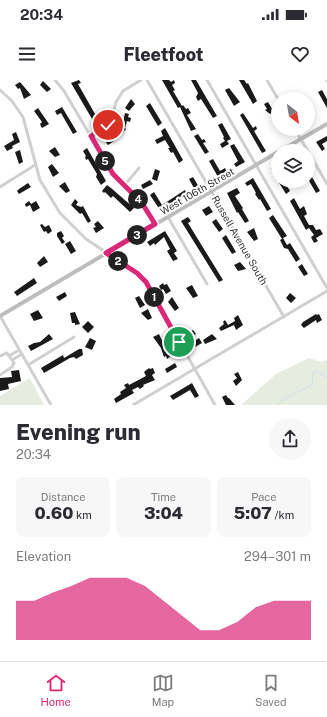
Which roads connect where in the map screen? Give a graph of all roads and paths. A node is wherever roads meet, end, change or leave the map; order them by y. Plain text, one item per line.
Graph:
1 (55, 80) edge
2 (140, 80) edge
3 (147, 80) edge
4 (207, 80) edge
5 (267, 80) edge
6 (0, 90) edge
7 (274, 92) edge
8 (327, 124) edge
9 (91, 136) junction
10 (299, 136) edge
11 (301, 139) junction
12 (293, 144) edge
13 (271, 157) edge
14 (35, 165) junction
15 (256, 165) junction
16 (139, 168) dead end
17 (327, 184) edge
18 (124, 186) junction
19 (0, 187) edge
20 (212, 191) junction
21 (168, 217) junction
22 (155, 224) junction
23 (106, 253) junction
24 (207, 284) dead end
25 (327, 288) edge
26 (327, 292) edge
27 (0, 316) edge
28 (284, 317) junction
29 (74, 337) dead end
30 (19, 350) junction
31 (22, 354) junction
32 (0, 356) edge
33 (9, 356) junction
34 (12, 360) junction
35 (28, 365) junction
36 (194, 369) junction
37 (0, 375) edge
38 (51, 405) edge
39 (133, 405) edge
40 (215, 405) edge

1 - 9 street
2 - 9 street
3 - 20 street, Russell Avenue South
4 - 15 street
5 - 7 street
6 - 14 street
8 - 11 street, West 106th Street
9 - 18 street
10 - 11 street
11 - 12 street, West 106th Street
11 - 17 street
13 - 15 street, West 106th Street
14 - 19 street
14 - 23 street
15 - 20 street, West 106th Street
15 - 25 street
16 - 18 street
18 - 22 street
20 - 21 street, West 106th Street
20 - 28 street, Russell Avenue South
21 - 22 street, West 106th Street
21 - 24 street
22 - 23 street, West 106th Street
23 - 27 street, West 106th Street
23 - 36 street
26 - 28 street
27 - 30 street
28 - 36 street
29 - 35 street
30 - 31 street
30 - 33 street
31 - 34 street
31 - 35 street
32 - 33 street
33 - 34 street
34 - 37 street
35 - 38 street
36 - 39 street
36 - 40 street

